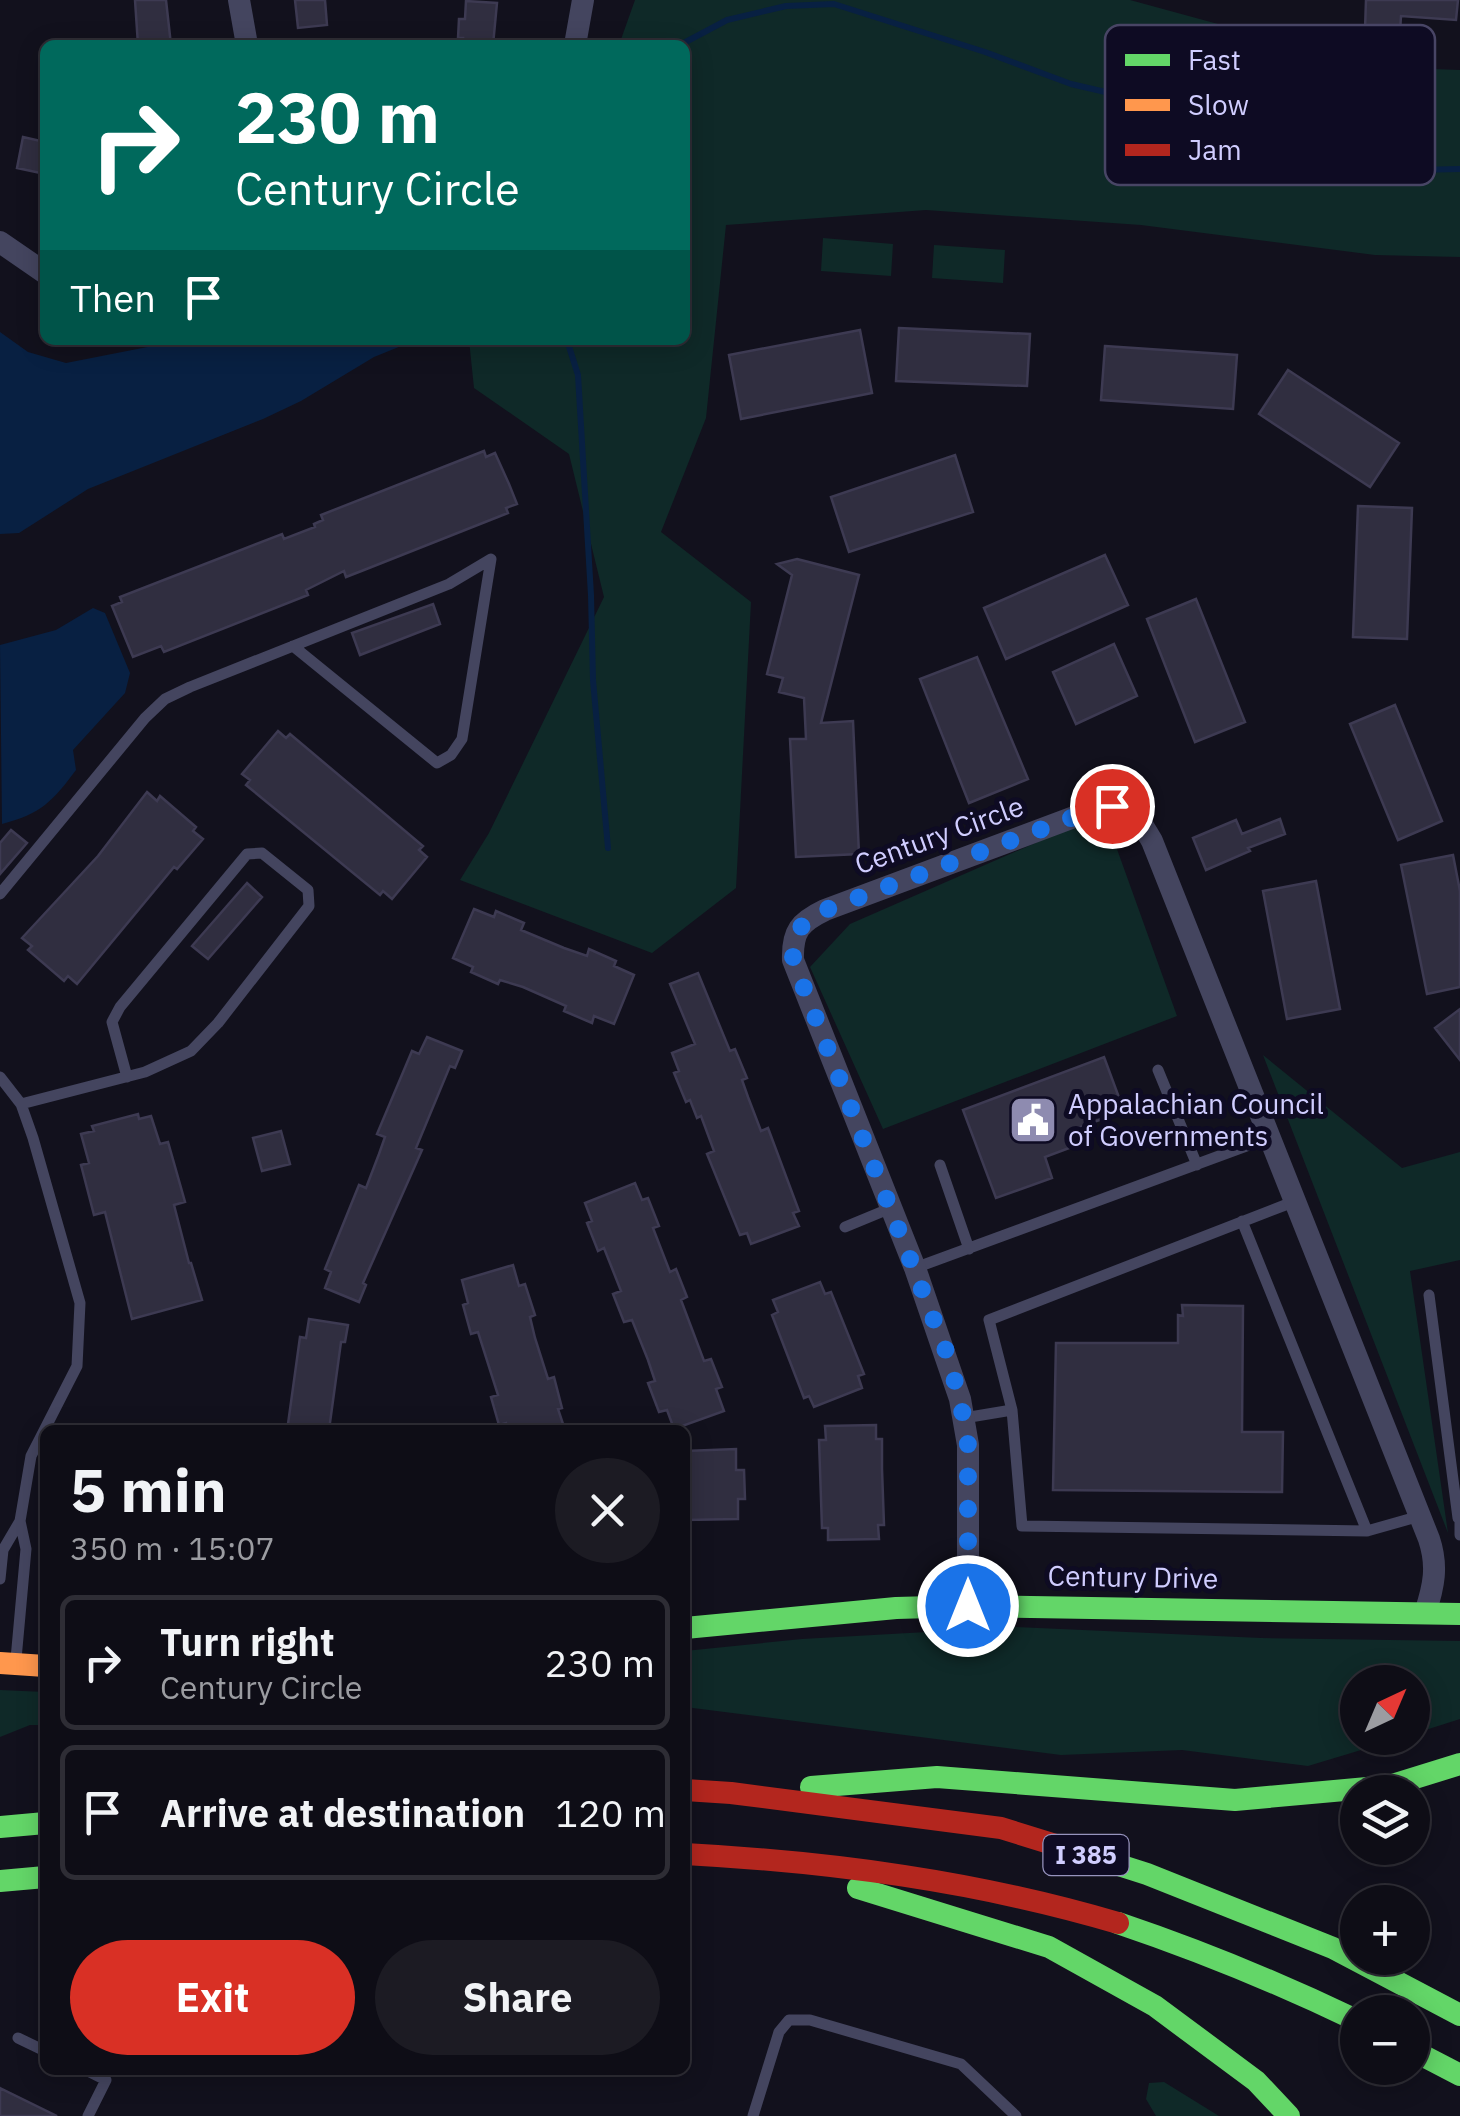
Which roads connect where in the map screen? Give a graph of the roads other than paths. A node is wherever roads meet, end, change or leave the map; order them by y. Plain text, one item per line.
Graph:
1 (240, 0) edge
2 (583, 0) edge
3 (247, 40) edge
4 (576, 40) edge
5 (0, 242) edge
6 (40, 269) edge
7 (293, 646) junction
8 (0, 894) edge
9 (1158, 1070) dead end
10 (127, 1076) junction
11 (0, 1077) edge
12 (21, 1104) junction
13 (1268, 1138) junction
14 (1197, 1164) junction
15 (940, 1165) dead end
16 (1293, 1202) junction
17 (891, 1208) junction
18 (1242, 1222) junction
19 (846, 1227) dead end
20 (969, 1249) junction
21 (914, 1268) junction
22 (1429, 1295) dead end
23 (1012, 1410) junction
24 (964, 1418) junction
25 (48, 1425) edge
26 (40, 1440) edge
27 (1420, 1516) junction
28 (1459, 1517) edge
29 (20, 1522) junction
30 (1367, 1531) junction
31 (1460, 1535) edge
32 (0, 1579) edge
33 (968, 1606) junction
34 (1424, 1613) junction
35 (1460, 1614) edge
36 (690, 1628) edge
37 (8, 1663) edge
38 (40, 1666) edge
39 (1460, 1764) edge
40 (690, 1790) edge
41 (730, 1793) junction
42 (40, 1823) edge
43 (0, 1827) edge
44 (690, 1854) edge
45 (758, 1856) junction
46 (40, 1877) edge
47 (0, 1881) edge
48 (1340, 2013) edge
49 (1460, 2015) edge
50 (18, 2038) dead end
51 (40, 2049) edge
52 (1430, 2059) edge
53 (96, 2075) edge
54 (1460, 2075) edge
55 (88, 2116) edge
56 (752, 2116) edge
57 (1016, 2116) edge
58 (1288, 2116) edge

1 - 3 street
2 - 4 street
5 - 6 street
7 - 7 lane
7 - 8 lane
9 - 14 lane
10 - 10 lane
10 - 12 lane
11 - 12 lane
12 - 25 lane
13 - 14 lane
13 - 16 street, Century Circle
13 - 17 street, Century Circle
14 - 20 lane
15 - 20 lane
16 - 18 lane
16 - 27 street, Century Circle
17 - 19 lane
17 - 21 street, Century Circle
18 - 23 lane
18 - 30 lane
20 - 21 lane
21 - 24 street, Century Circle
22 - 28 lane
23 - 24 lane
23 - 30 lane
24 - 33 street, Century Circle
26 - 29 lane
27 - 30 lane
27 - 34 street, Century Circle
28 - 31 lane
29 - 32 lane
29 - 37 lane
33 - 34 main road, Century Drive
33 - 36 main road, Century Drive
34 - 35 main road, Century Drive
37 - 38 main road
39 - 41 main road
40 - 41 main road, I 385
41 - 49 main road, I 385
42 - 43 main road
44 - 45 main road, I 385
45 - 48 main road, I 385
45 - 58 main road
46 - 47 main road
50 - 51 lane
52 - 54 main road
53 - 55 lane
56 - 57 lane

